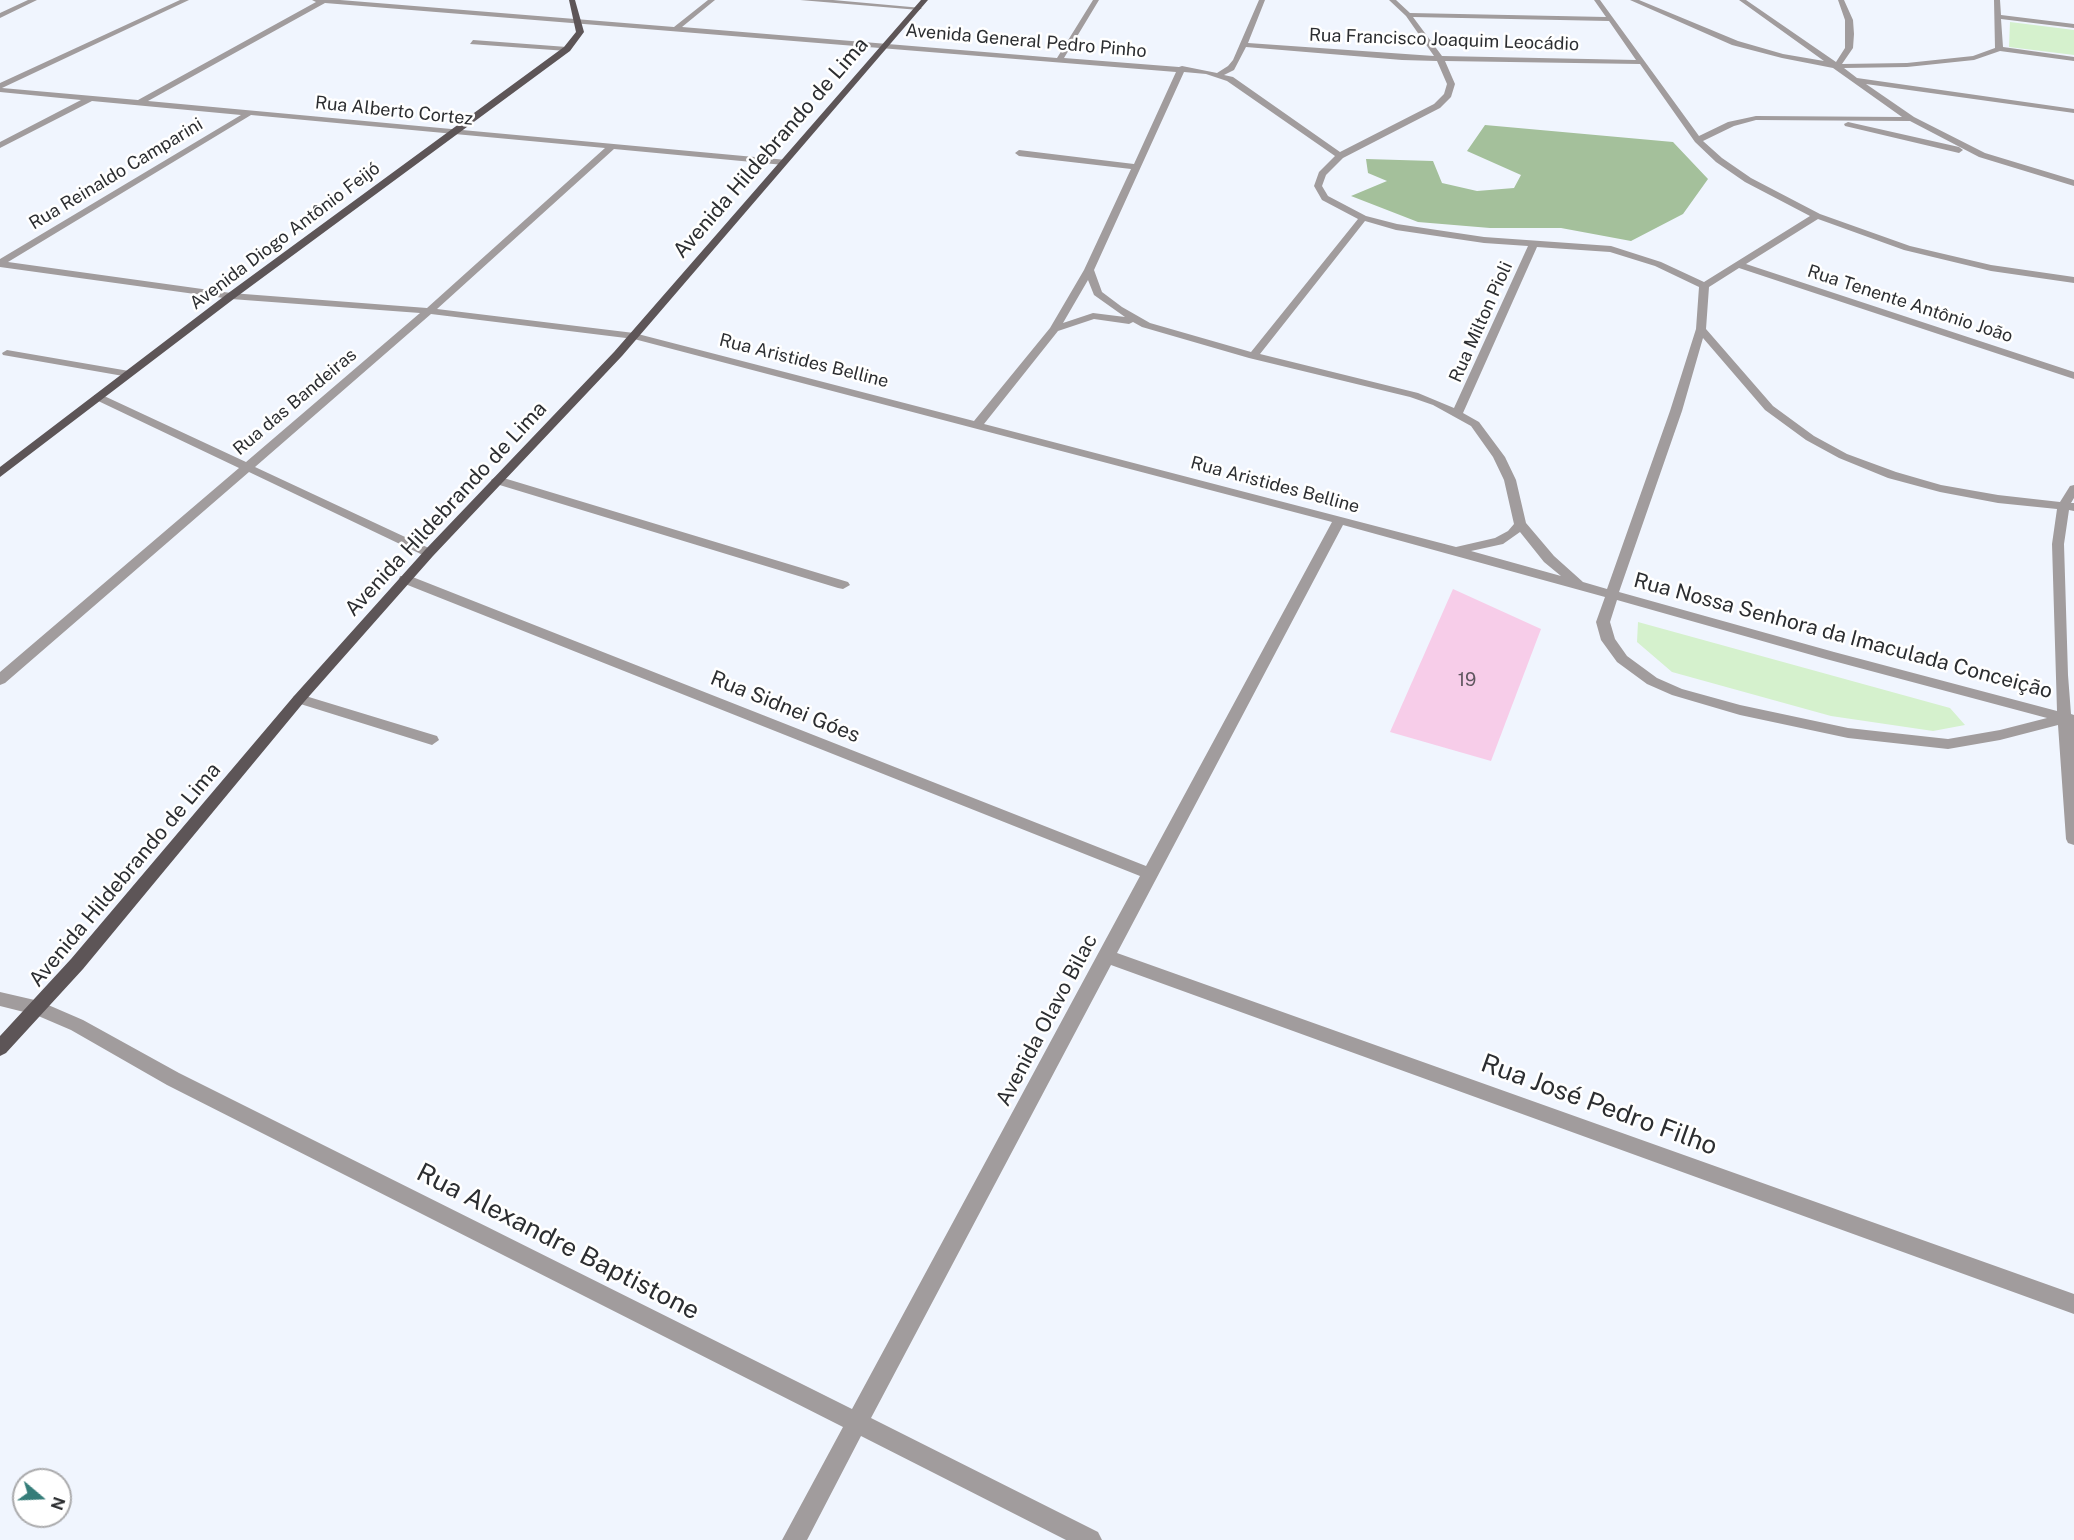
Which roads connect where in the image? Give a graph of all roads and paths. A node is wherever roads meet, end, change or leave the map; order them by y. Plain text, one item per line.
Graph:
1 (34, 0) edge
2 (186, 0) edge
3 (315, 0) edge
4 (572, 0) edge
5 (712, 0) edge
6 (803, 0) edge
7 (1096, 0) edge
8 (1262, 0) edge
9 (1392, 0) edge
10 (1596, 0) edge
11 (1633, 0) edge
12 (1742, 0) edge
13 (1841, 0) edge
14 (1997, 0) edge
15 (323, 1) edge
16 (922, 4) edge
17 (1408, 15) junction
18 (0, 16) edge
19 (2000, 17) junction
20 (1609, 19) junction
21 (579, 21) junction
22 (2074, 26) edge
23 (676, 29) junction
24 (473, 42) dead end
25 (886, 45) junction
26 (1244, 45) junction
27 (567, 49) junction
28 (1999, 49) junction
29 (1060, 58) junction
30 (1440, 59) junction
31 (2074, 59) edge
32 (1642, 62) junction
33 (1837, 66) junction
34 (1182, 68) junction
35 (1220, 74) junction
36 (1854, 79) junction
37 (0, 86) edge
38 (0, 90) edge
39 (89, 99) junction
40 (139, 103) junction
41 (2074, 111) edge
42 (249, 113) junction
43 (1822, 117) junction
44 (1911, 119) junction
45 (451, 133) junction
46 (1698, 140) junction
47 (0, 145) edge
48 (610, 148) junction
49 (1019, 153) dead end
50 (1982, 155) junction
51 (1340, 156) junction
52 (784, 162) junction
53 (1138, 167) junction
54 (2074, 183) edge
55 (1817, 216) junction
56 (1363, 218) junction
57 (1534, 243) junction
58 (0, 264) edge
59 (1736, 264) junction
60 (1089, 270) junction
61 (2074, 280) edge
62 (1704, 286) junction
63 (231, 296) junction
64 (429, 311) junction
65 (1146, 325) junction
66 (1054, 329) junction
67 (1701, 329) junction
68 (634, 336) junction
69 (8, 352) dead end
70 (1254, 356) junction
71 (129, 374) junction
72 (2074, 376) edge
73 (98, 397) junction
74 (1457, 413) junction
75 (978, 424) junction
76 (245, 468) junction
77 (0, 473) edge
78 (497, 480) junction
79 (2074, 489) edge
80 (2068, 506) edge
81 (1339, 521) junction
82 (1520, 524) junction
83 (1443, 547) junction
84 (429, 553) junction
85 (405, 579) junction
86 (843, 585) dead end
87 (1582, 587) junction
88 (1611, 594) junction
89 (0, 680) edge
90 (299, 699) junction
91 (2069, 719) edge
92 (432, 740) dead end
93 (2074, 839) edge
94 (1151, 874) junction
95 (1106, 956) junction
96 (0, 999) edge
97 (39, 1008) junction
98 (0, 1048) edge
99 (2074, 1304) edge
100 (858, 1423) junction
101 (794, 1540) edge
102 (1090, 1540) edge

1 - 18 street
2 - 37 street
3 - 15 street, Avenida General Pedro Pinho
4 - 21 main road
5 - 23 street
6 - 16 street
7 - 29 street
8 - 26 street
9 - 17 street
10 - 20 street
11 - 33 street
12 - 33 street
13 - 33 street
14 - 19 street
15 - 21 street, Avenida General Pedro Pinho
15 - 40 street
16 - 25 main road, Avenida Hildebrando de Lima
17 - 20 street
17 - 30 street
19 - 22 street
19 - 28 street
20 - 32 street
21 - 23 street, Avenida General Pedro Pinho
21 - 27 main road, Avenida Diogo Antônio Feijó
23 - 25 street, Avenida General Pedro Pinho
24 - 27 street
25 - 29 street, Avenida General Pedro Pinho
25 - 52 main road, Avenida Hildebrando de Lima
26 - 30 street, Rua Francisco Joaquim Leocádio
26 - 35 street
27 - 45 main road, Avenida Diogo Antônio Feijó
28 - 31 street
28 - 33 street
29 - 34 street, Avenida General Pedro Pinho
30 - 32 street, Rua Francisco Joaquim Leocádio
30 - 51 street
32 - 46 street
33 - 36 street
34 - 35 street, Avenida General Pedro Pinho
34 - 53 street
35 - 51 street
36 - 41 street
36 - 44 street
38 - 39 street, Rua Alberto Cortez
39 - 40 street, Rua Alberto Cortez
39 - 47 street
40 - 42 street, Rua Alberto Cortez
42 - 45 street, Rua Alberto Cortez
42 - 58 street, Rua Reinaldo Camparini
43 - 44 street
43 - 46 street
43 - 50 street
44 - 50 street
45 - 48 street, Rua Alberto Cortez
45 - 63 main road, Avenida Diogo Antônio Feijó
46 - 55 street
48 - 52 street, Rua Alberto Cortez
48 - 64 street, Rua das Bandeiras
49 - 53 street
50 - 54 street
51 - 56 street
52 - 68 main road, Avenida Hildebrando de Lima
53 - 60 street
55 - 59 street
55 - 61 street
56 - 57 street
56 - 70 street
57 - 62 street
57 - 74 street, Rua Milton Pioli
58 - 63 street, Rua Aristides Belline
59 - 62 street
59 - 72 street, Rua Tenente Antônio João
60 - 65 street, Rua Nossa Senhora da Imaculada Conceição
60 - 66 street
62 - 67 street
63 - 64 street, Rua Aristides Belline
63 - 71 main road, Avenida Diogo Antônio Feijó
64 - 68 street, Rua Aristides Belline
64 - 76 street, Rua das Bandeiras
65 - 66 street
65 - 70 street, Rua Nossa Senhora da Imaculada Conceição
66 - 75 street
67 - 80 street
67 - 88 street
68 - 75 street, Rua Aristides Belline
68 - 78 main road, Avenida Hildebrando de Lima
69 - 71 street
70 - 74 street, Rua Nossa Senhora da Imaculada Conceição
71 - 73 main road, Avenida Diogo Antônio Feijó
73 - 76 street
73 - 77 main road, Avenida Diogo Antônio Feijó
74 - 82 street, Rua Nossa Senhora da Imaculada Conceição
75 - 81 street, Rua Aristides Belline
76 - 84 street
76 - 89 street, Rua das Bandeiras
78 - 84 main road, Avenida Hildebrando de Lima
78 - 86 street
79 - 80 street
80 - 91 street
81 - 83 street, Rua Aristides Belline
81 - 94 street, Avenida Olavo Bilac
82 - 83 street
82 - 87 street, Rua Nossa Senhora da Imaculada Conceição
83 - 87 street, Rua Aristides Belline
84 - 85 main road, Avenida Hildebrando de Lima
85 - 90 main road, Avenida Hildebrando de Lima
85 - 94 street, Rua Sidnei Góes
87 - 88 street, Rua Nossa Senhora da Imaculada Conceição
88 - 91 street, Rua Nossa Senhora da Imaculada Conceição
88 - 91 street, Rua Nossa Senhora da Imaculada Conceição
90 - 92 street
90 - 97 main road, Avenida Hildebrando de Lima
91 - 93 street
94 - 95 street, Avenida Olavo Bilac
95 - 99 street, Rua José Pedro Filho
95 - 100 street, Avenida Olavo Bilac
96 - 97 street, Rua Alexandre Baptistone
97 - 98 main road, Avenida Hildebrando de Lima
97 - 100 street, Rua Alexandre Baptistone
100 - 101 street, Avenida Olavo Bilac
100 - 102 street, Rua Alexandre Baptistone

